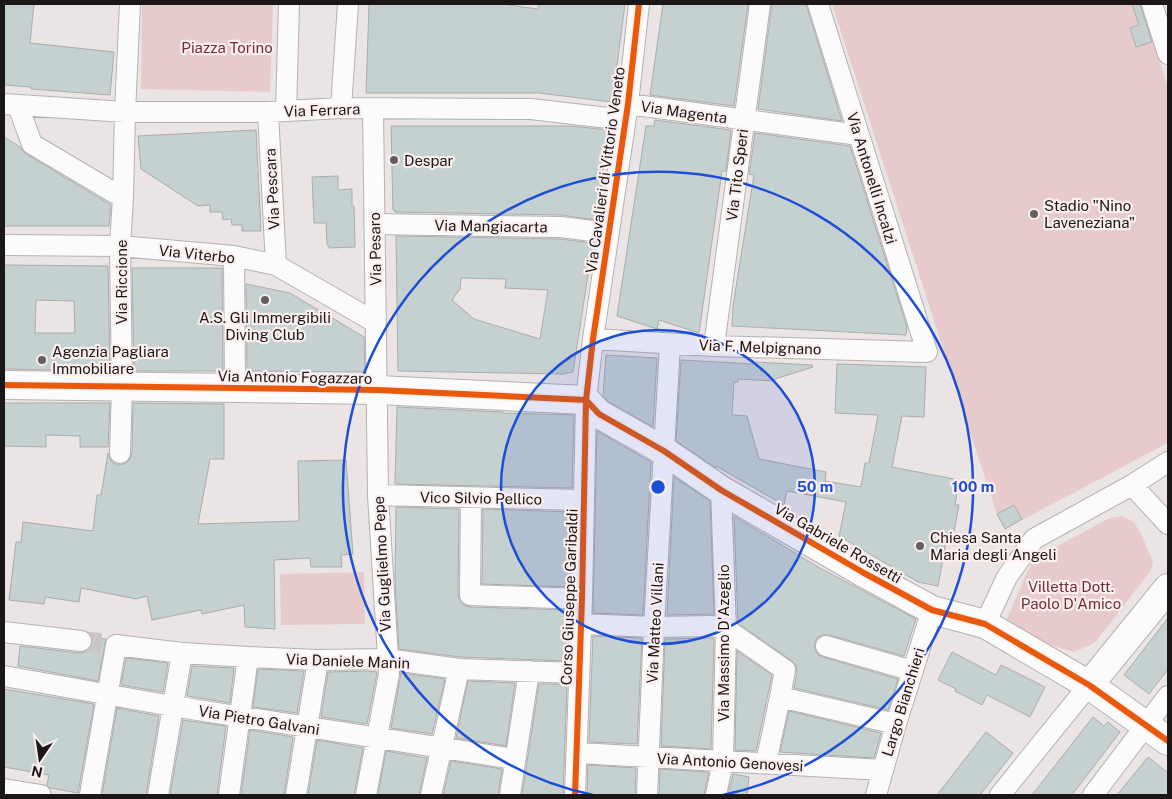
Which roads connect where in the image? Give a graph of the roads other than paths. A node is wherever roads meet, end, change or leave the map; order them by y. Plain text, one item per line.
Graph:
1 (130, 4) edge
2 (289, 4) edge
3 (348, 4) edge
4 (639, 4) edge
5 (760, 4) edge
6 (818, 4) edge
7 (1152, 4) edge
8 (1168, 54) edge
9 (11, 105) edge
10 (341, 108) junction
11 (373, 109) junction
12 (277, 111) junction
13 (125, 112) junction
14 (627, 112) junction
15 (744, 120) junction
16 (859, 135) junction
17 (123, 198) junction
18 (374, 224) junction
19 (608, 233) junction
20 (4, 245) edge
21 (120, 246) junction
22 (234, 256) junction
23 (276, 265) junction
24 (375, 322) junction
25 (593, 339) junction
26 (670, 344) junction
27 (714, 346) junction
28 (927, 352) joint
29 (4, 385) edge
30 (122, 387) junction
31 (235, 389) junction
32 (378, 390) junction
33 (586, 400) junction
34 (664, 451) junction
35 (120, 453) dead end
36 (1168, 462) edge
37 (1132, 485) junction
38 (721, 490) junction
39 (378, 495) junction
40 (470, 498) junction
41 (584, 500) junction
42 (1168, 524) edge
43 (1168, 588) edge
44 (582, 599) junction
45 (932, 610) junction
46 (581, 624) junction
47 (985, 624) junction
48 (654, 627) junction
49 (726, 629) junction
50 (4, 632) edge
51 (81, 641) tunnel mouth
52 (826, 646) dead end
53 (182, 653) junction
54 (248, 657) junction
55 (387, 659) junction
56 (318, 660) junction
57 (459, 668) junction
58 (529, 671) junction
59 (913, 671) junction
60 (580, 673) junction
61 (4, 676) edge
62 (1088, 685) junction
63 (107, 694) junction
64 (1168, 696) edge
65 (780, 697) junction
66 (172, 706) junction
67 (240, 717) junction
68 (896, 724) junction
69 (1146, 725) junction
70 (307, 728) junction
71 (377, 739) junction
72 (1168, 741) edge
73 (442, 749) junction
74 (578, 753) junction
75 (649, 757) junction
76 (514, 760) junction
77 (722, 761) junction
78 (766, 763) junction
79 (883, 770) junction
80 (4, 789) edge
81 (41, 795) edge
82 (90, 795) edge
83 (158, 795) edge
84 (228, 795) edge
85 (296, 795) edge
86 (366, 795) edge
87 (431, 795) edge
88 (510, 795) edge
89 (575, 795) edge
90 (647, 795) edge
91 (716, 795) edge
92 (876, 795) edge
93 (1000, 795) edge
94 (1093, 795) edge

1 - 13 street
2 - 12 street
3 - 10 street
4 - 14 street, Via Cavalieri di Vittorio Veneto
5 - 15 street, Via Tito Speri
6 - 16 street, Via Antonelli Incalzi
7 - 8 street
9 - 13 street, Via Ferrara
9 - 17 street, Via Ferrara
10 - 11 street, Via Ferrara
10 - 12 street, Via Ferrara
11 - 14 street, Via Ferrara
11 - 18 street, Via Pesaro
12 - 13 street, Via Ferrara
12 - 23 street, Via Pescara
13 - 17 street, Via Riccione
14 - 15 street, Via Magenta
14 - 19 street, Via Cavalieri di Vittorio Veneto
15 - 16 street, Via Magenta
15 - 27 street, Via Tito Speri
16 - 28 street, Via Antonelli Incalzi
17 - 21 street, Via Riccione
18 - 19 street, Via Mangiacarta
18 - 24 street, Via Pesaro
19 - 25 street, Via Cavalieri di Vittorio Veneto
20 - 21 street, Via Viterbo
21 - 22 street, Via Viterbo
21 - 30 street, Via Riccione
22 - 23 street, Via Viterbo
22 - 31 street
23 - 24 street, Via Viterbo
24 - 32 street, Via Pesaro
25 - 26 street, Via F. Melpignano
25 - 33 street, Via Cavalieri di Vittorio Veneto
26 - 27 street, Via F. Melpignano
26 - 34 street, Via Matteo Villani
27 - 28 street, Via F. Melpignano
29 - 30 street, Via Antonio Fogazzaro
30 - 31 street, Via Antonio Fogazzaro
30 - 35 street, Via Riccione
31 - 32 street, Via Antonio Fogazzaro
32 - 33 street, Via Antonio Fogazzaro
32 - 39 street, Via Guglielmo Pepe
33 - 34 street, Via Gabriele Rossetti
33 - 41 street, Corso Giuseppe Garibaldi
34 - 38 street, Via Gabriele Rossetti
34 - 48 street, Via Matteo Villani
36 - 37 street
37 - 42 street
37 - 47 street
38 - 45 street, Via Gabriele Rossetti
38 - 49 street, Via Massimo D'Azeglio
39 - 40 street, Vico Silvio Pellico
39 - 55 street, Via Guglielmo Pepe
40 - 41 street, Vico Silvio Pellico
40 - 44 street
41 - 44 street, Corso Giuseppe Garibaldi
43 - 62 street
44 - 46 street, Corso Giuseppe Garibaldi
45 - 47 street, Via Gabriele Rossetti
45 - 59 street, Largo Bianchieri
46 - 48 street
46 - 60 street, Corso Giuseppe Garibaldi
47 - 62 street, Via Gabriele Rossetti
48 - 49 street
48 - 75 street, Via Matteo Villani
49 - 65 street
49 - 77 street, Via Massimo D'Azeglio
50 - 51 street
52 - 59 street
53 - 54 street, Via Daniele Manin
53 - 63 street, Via Daniele Manin
53 - 66 street
54 - 56 street, Via Daniele Manin
54 - 67 street
55 - 56 street, Via Daniele Manin
55 - 57 street, Via Daniele Manin
55 - 71 street, Via Guglielmo Pepe
56 - 70 street
57 - 58 street, Via Daniele Manin
57 - 73 street
58 - 60 street, Via Daniele Manin
58 - 76 street
59 - 68 street, Largo Bianchieri
60 - 74 street, Corso Giuseppe Garibaldi
61 - 63 street, Via Pietro Galvani
62 - 69 street, Via Gabriele Rossetti
62 - 93 street
63 - 66 street, Via Pietro Galvani
63 - 82 street
64 - 69 street
65 - 68 street
65 - 78 street
66 - 67 street, Via Pietro Galvani
66 - 83 street
67 - 70 street, Via Pietro Galvani
67 - 84 street
68 - 79 street, Largo Bianchieri
69 - 72 street, Via Gabriele Rossetti
69 - 94 street
70 - 71 street, Via Pietro Galvani
70 - 85 street
71 - 73 street, Via Pietro Galvani
71 - 86 street, Via Guglielmo Pepe
73 - 76 street, Via Pietro Galvani
73 - 87 street
74 - 75 street, Via Antonio Genovesi
74 - 89 street, Corso Giuseppe Garibaldi
75 - 77 street, Via Antonio Genovesi
75 - 90 street, Via Matteo Villani
76 - 88 street
77 - 78 street, Via Antonio Genovesi
77 - 91 street, Via Massimo D'Azeglio
78 - 79 street, Via Antonio Genovesi
79 - 92 street, Largo Bianchieri
80 - 81 street

